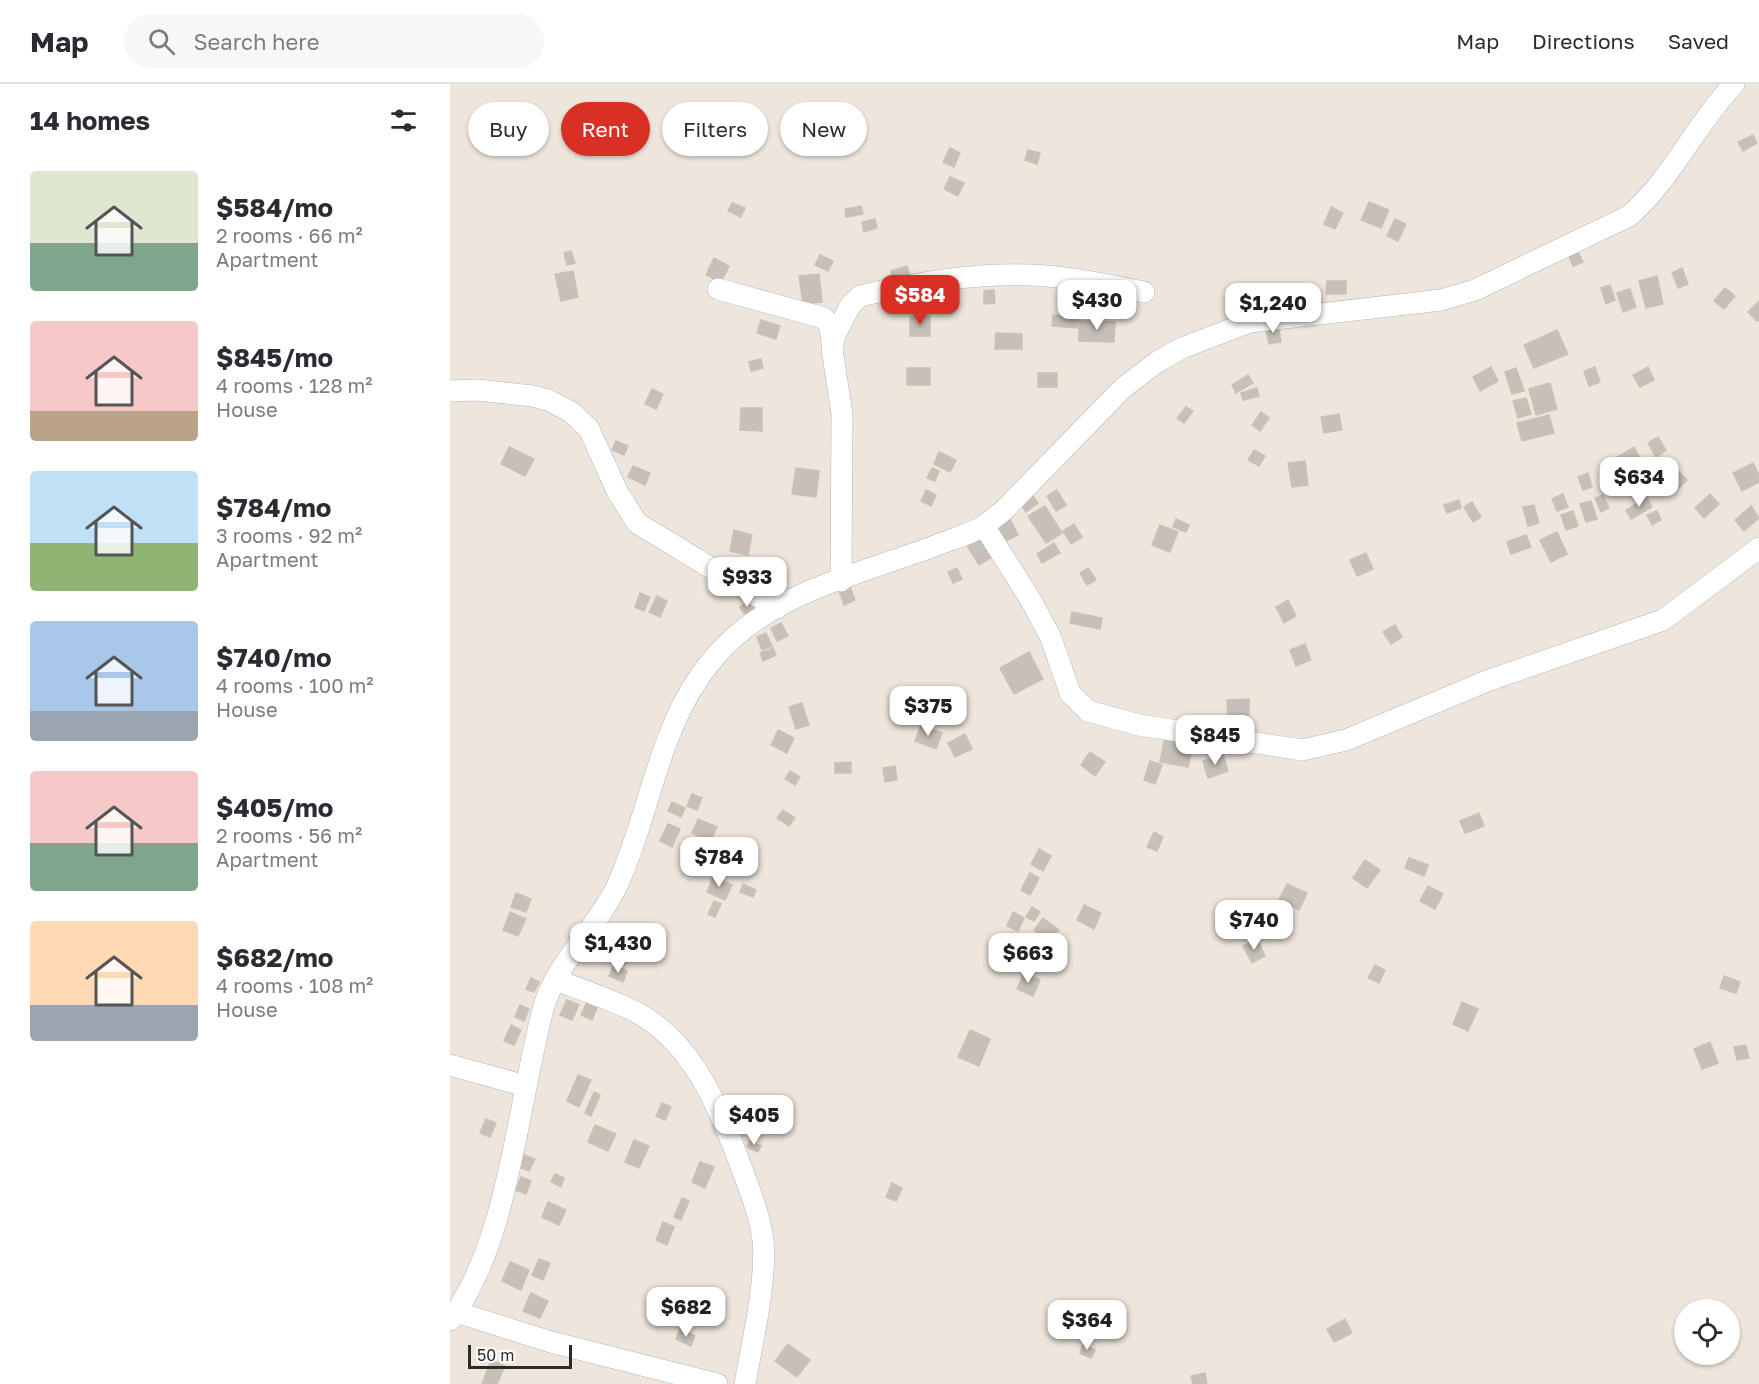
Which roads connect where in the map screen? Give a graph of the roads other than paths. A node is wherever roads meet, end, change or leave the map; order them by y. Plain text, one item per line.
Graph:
1 (1734, 84) edge
2 (718, 289) dead end
3 (1144, 292) dead end
4 (832, 343) junction
5 (450, 391) edge
6 (984, 526) junction
7 (1759, 548) edge
8 (841, 580) junction
9 (777, 608) junction
10 (556, 980) junction
11 (450, 1065) edge
12 (526, 1086) junction
13 (453, 1316) edge
14 (717, 1384) edge
15 (745, 1384) edge

1 - 6 street
2 - 4 street
3 - 4 street
4 - 8 street
5 - 9 street
6 - 7 street
6 - 8 street
8 - 9 street
9 - 10 street
10 - 12 street
10 - 15 street
11 - 12 street
12 - 13 street
13 - 14 street

